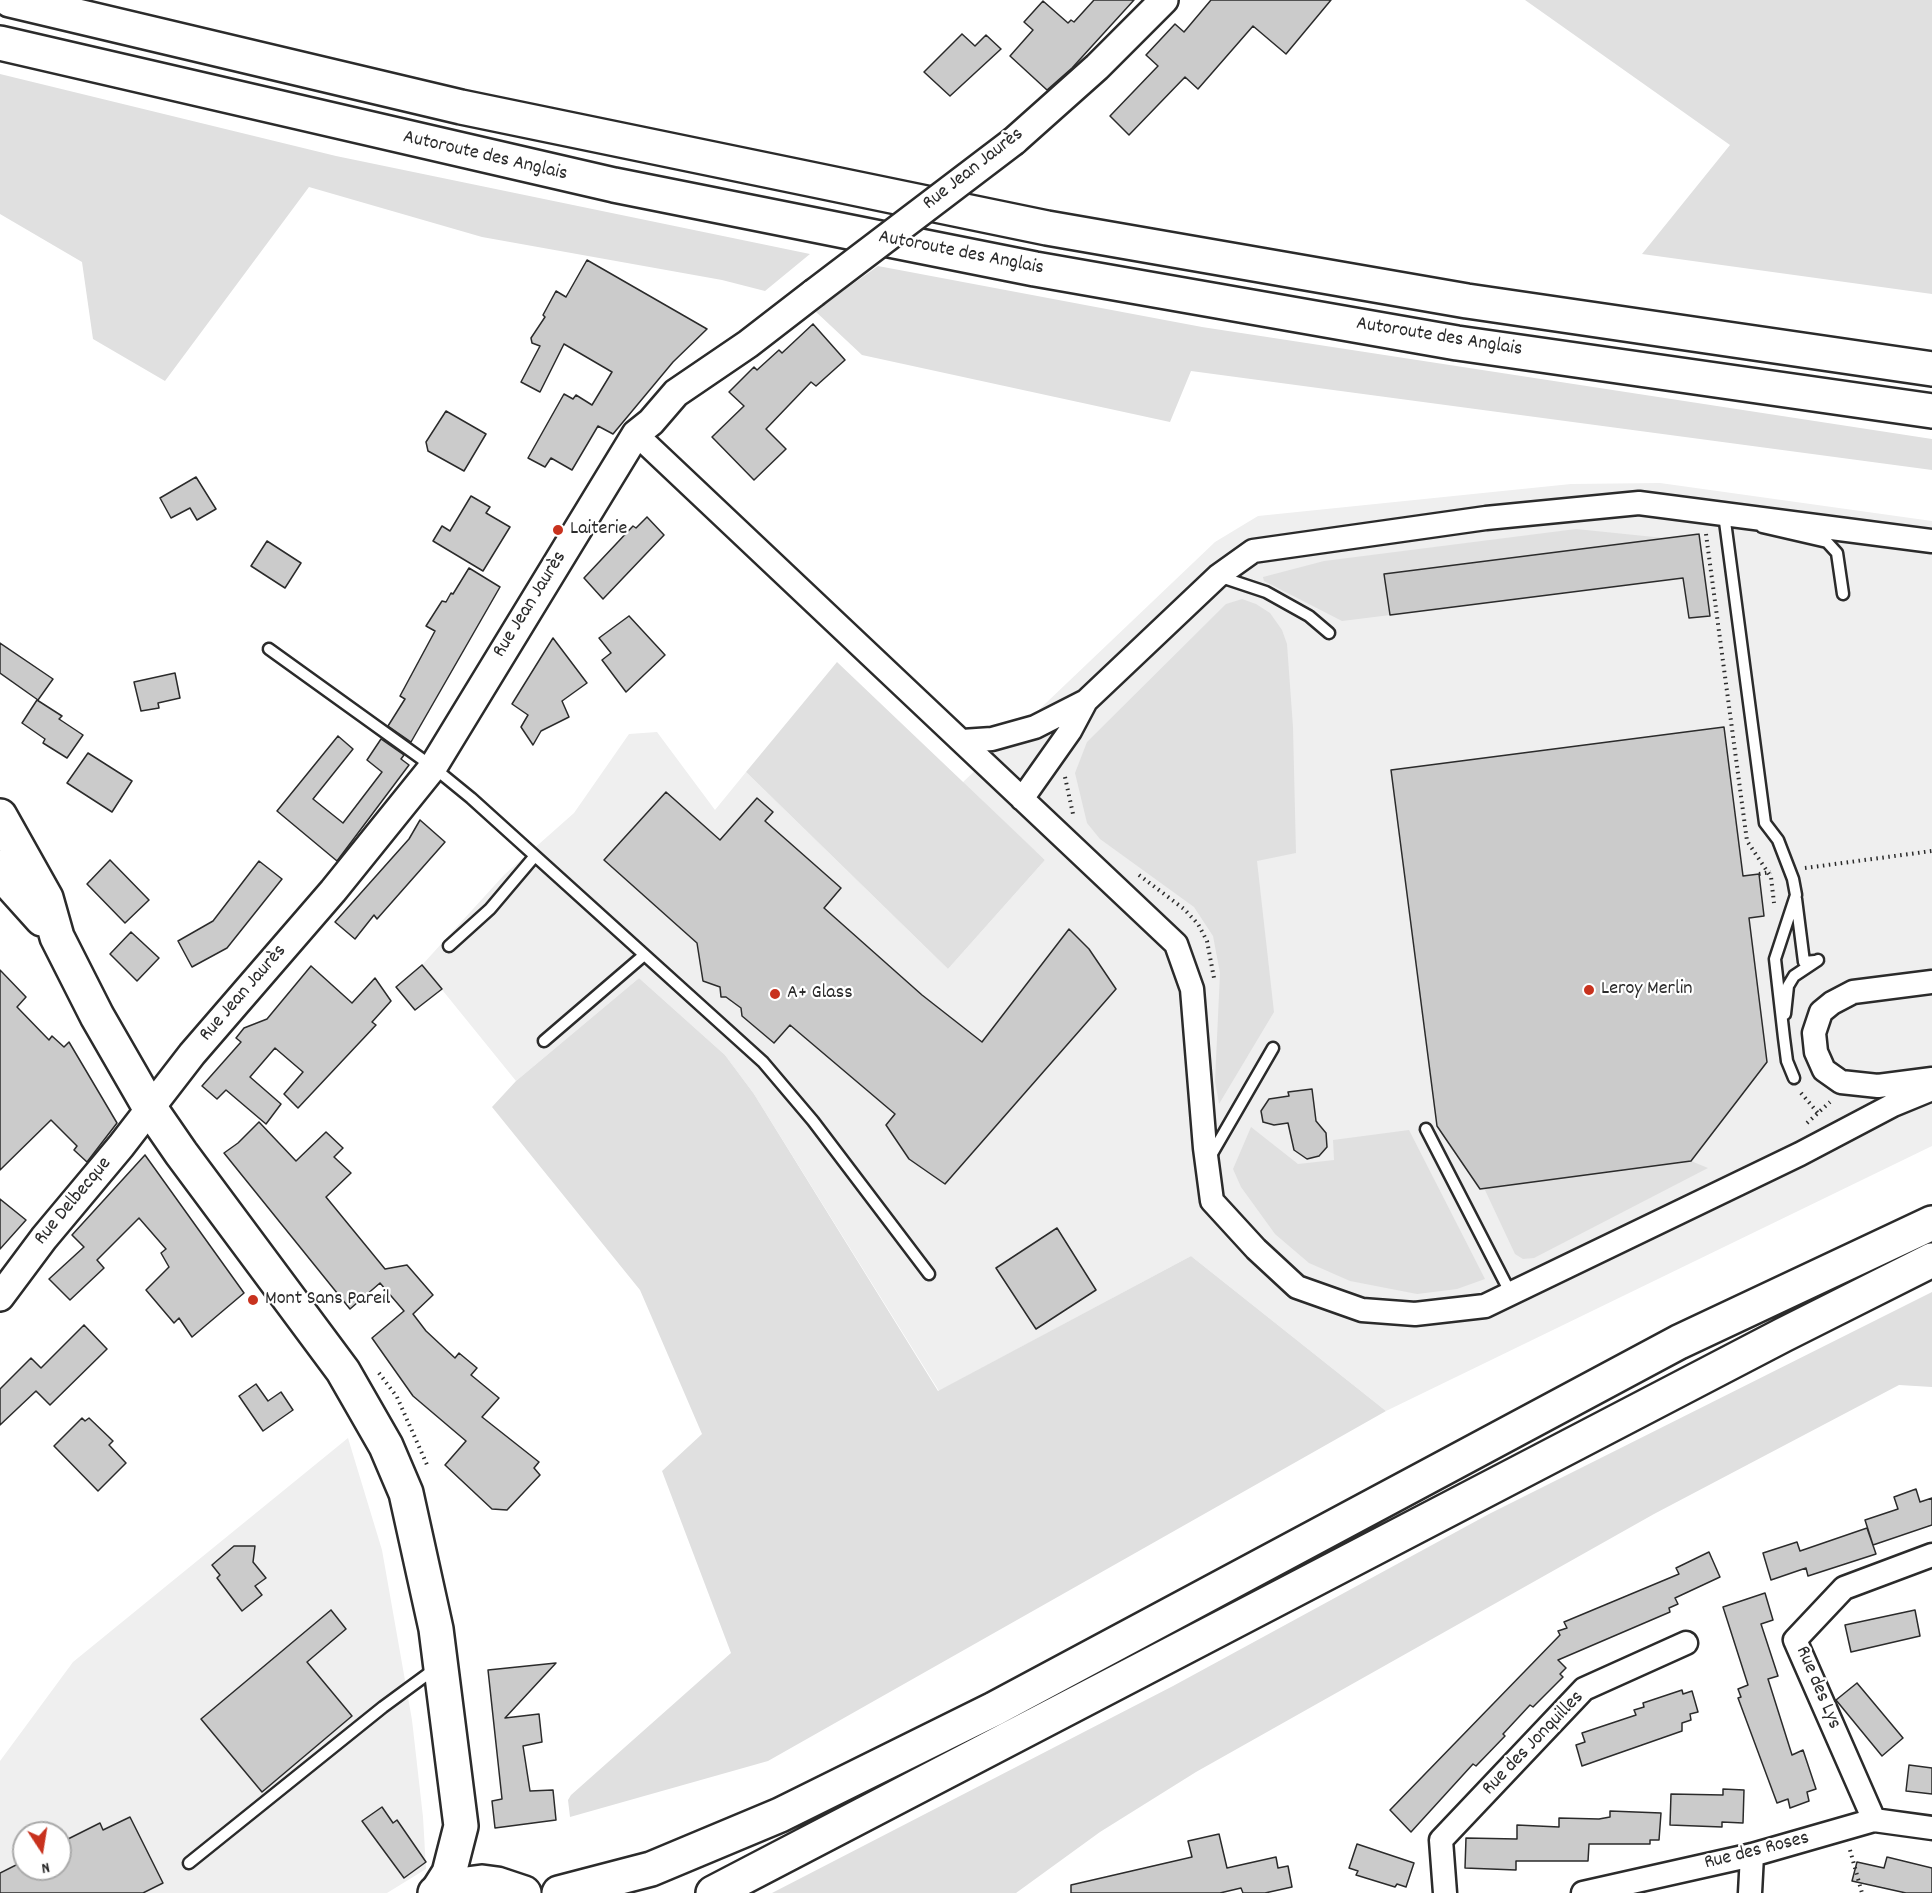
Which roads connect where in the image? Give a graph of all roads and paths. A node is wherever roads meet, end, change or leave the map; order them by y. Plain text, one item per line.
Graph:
1 (10, 0) edge
2 (1164, 0) edge
3 (0, 43) edge
4 (1932, 369) edge
5 (1932, 411) edge
6 (636, 434) junction
7 (1724, 514) junction
8 (1706, 530) dead end
9 (1932, 541) edge
10 (1218, 576) junction
11 (1843, 594) dead end
12 (1329, 633) dead end
13 (269, 649) dead end
14 (1086, 701) junction
15 (962, 741) junction
16 (433, 767) junction
17 (1067, 769) dead end
18 (1022, 799) junction
19 (0, 816) edge
20 (1076, 820) dead end
21 (1932, 851) edge
22 (534, 857) junction
23 (0, 867) edge
24 (1790, 870) junction
25 (1768, 872) junction
26 (1136, 873) dead end
27 (1759, 874) dead end
28 (1796, 895) junction
29 (1774, 908) dead end
30 (57, 937) junction
31 (449, 946) dead end
32 (643, 956) junction
33 (1932, 982) edge
34 (1214, 989) dead end
35 (1784, 1038) junction
36 (544, 1041) dead end
37 (1273, 1048) dead end
38 (1794, 1078) dead end
39 (1932, 1079) edge
40 (1932, 1089) edge
41 (1800, 1091) dead end
42 (150, 1108) junction
43 (1801, 1127) dead end
44 (1426, 1129) dead end
45 (1207, 1163) junction
46 (1932, 1223) edge
47 (1932, 1260) edge
48 (929, 1274) dead end
49 (1510, 1294) junction
50 (0, 1297) edge
51 (1932, 1555) edge
52 (1686, 1643) dead end
53 (439, 1666) junction
54 (1874, 1820) junction
55 (461, 1826) junction
56 (1932, 1828) edge
57 (1843, 1829) junction
58 (1752, 1855) junction
59 (189, 1863) dead end
60 (511, 1888) edge
61 (436, 1892) edge
62 (560, 1893) edge
63 (713, 1893) edge
64 (1445, 1893) edge
65 (1583, 1893) edge
66 (1749, 1893) edge
67 (1862, 1893) edge

1 - 4 main road, Autoroute des Anglais
2 - 6 street, Rue Jean Jaurès, bridge
3 - 5 main road, Autoroute des Anglais
6 - 15 street
6 - 16 street, Rue Jean Jaurès
7 - 9 street
7 - 10 street
7 - 11 lane
7 - 24 lane
8 - 25 path
10 - 12 lane
10 - 14 street
13 - 16 lane
14 - 15 street
14 - 18 street
15 - 18 street
16 - 22 lane
16 - 42 street, Rue Jean Jaurès
17 - 20 path
18 - 45 street
19 - 30 main road
21 - 24 path
22 - 31 lane
22 - 32 lane
23 - 30 main road
24 - 25 path
24 - 28 lane
25 - 27 path
25 - 29 path
26 - 34 path
28 - 35 lane
28 - 35 lane
30 - 42 main road
32 - 36 lane
32 - 48 lane
33 - 39 street
35 - 38 lane
37 - 45 lane
40 - 49 street
41 - 43 path
42 - 50 street, Rue Delbecque
42 - 53 main road
44 - 49 lane
45 - 49 street
46 - 62 main road
47 - 63 main road
51 - 54 street, Rue des Lys
52 - 64 street, Rue des Jonquilles
53 - 55 main road
53 - 59 lane
54 - 56 street, Rue des Roses
54 - 57 street, Rue des Roses
55 - 60 main road
55 - 61 main road
57 - 58 street, Rue des Roses
57 - 67 path
58 - 65 street, Rue des Roses
58 - 66 street
60 - 61 main road

